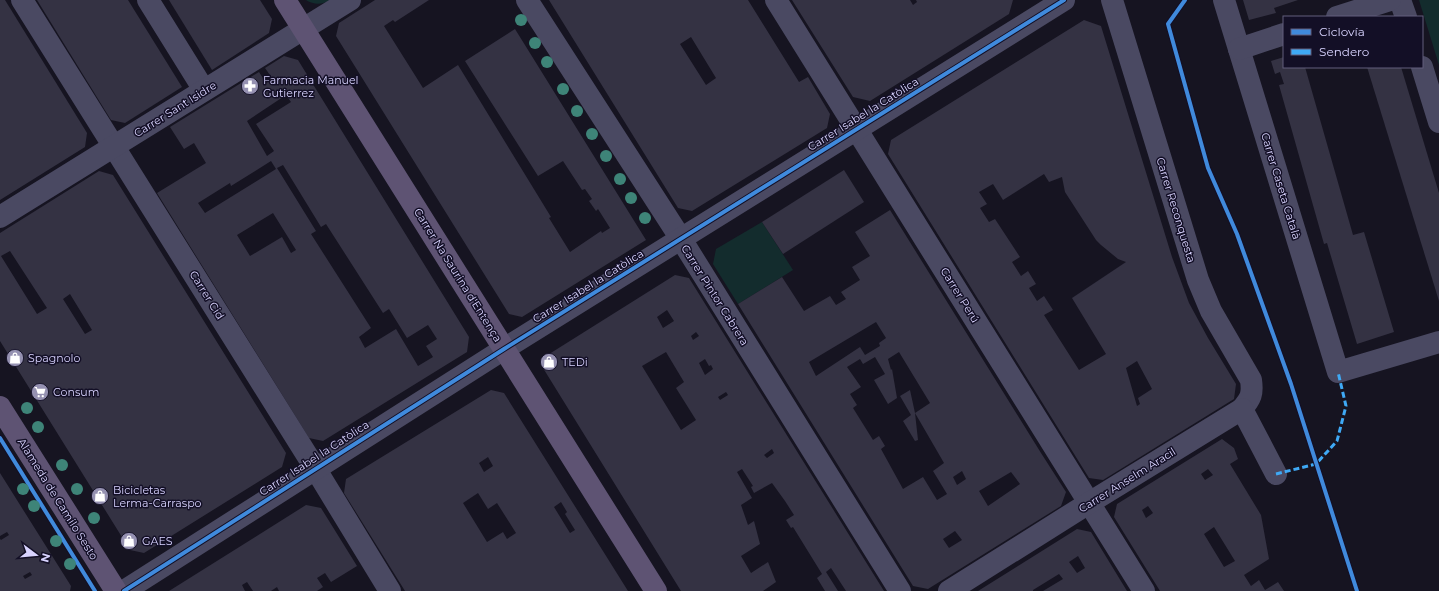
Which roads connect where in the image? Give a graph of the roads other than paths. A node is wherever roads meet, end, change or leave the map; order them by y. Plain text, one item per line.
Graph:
1 (22, 0) edge
2 (148, 0) edge
3 (285, 0) edge
4 (350, 0) edge
5 (527, 0) edge
6 (776, 0) edge
7 (1064, 0) edge
8 (1112, 0) edge
9 (1224, 0) edge
10 (1390, 0) edge
11 (1400, 0) edge
12 (1034, 7) edge
13 (1340, 16) edge
14 (1406, 16) edge
15 (304, 29) junction
16 (1283, 34) edge
17 (1239, 49) junction
18 (1422, 68) edge
19 (204, 90) junction
20 (1439, 122) edge
21 (857, 129) junction
22 (114, 148) junction
23 (0, 218) edge
24 (681, 239) junction
25 (1439, 342) edge
26 (504, 348) junction
27 (0, 407) edge
28 (1242, 409) junction
29 (315, 468) junction
30 (1276, 474) dead end
31 (1089, 503) junction
32 (116, 591) edge
33 (124, 591) edge
34 (390, 591) edge
35 (656, 591) edge
36 (900, 591) edge
37 (949, 591) edge
38 (1144, 591) edge

1 - 22 street, Carrer Cid
2 - 19 street
3 - 15 main road, Carrer Na Saurina d'Entença
4 - 15 street, Carrer Sant Isidre
5 - 24 street, Carrer Pintor Cabrera
6 - 21 street, Carrer Perú
7 - 12 street, Carrer Isabel la Catòlica
8 - 28 street, Carrer Reconquesta
9 - 17 street, Carrer Caseta Català
10 - 13 street
11 - 14 street
12 - 21 street, Carrer Isabel la Catòlica
15 - 19 street, Carrer Sant Isidre
15 - 26 main road, Carrer Na Saurina d'Entença
16 - 17 street
17 - 25 street, Carrer Caseta Català
18 - 20 street
19 - 22 street, Carrer Sant Isidre
21 - 24 street, Carrer Isabel la Catòlica
21 - 31 street, Carrer Perú
22 - 23 street, Carrer Sant Isidre
22 - 29 street, Carrer Cid
24 - 26 street, Carrer Isabel la Catòlica
24 - 36 street, Carrer Pintor Cabrera
26 - 29 street, Carrer Isabel la Catòlica
26 - 35 main road, Carrer Na Saurina d'Entença
27 - 32 main road, Alameda de Camilo Sesto
28 - 30 street
28 - 31 street, Carrer Anselm Aracil
29 - 33 street, Carrer Isabel la Catòlica
29 - 34 street, Carrer Cid
31 - 37 street, Carrer Anselm Aracil
31 - 38 street, Carrer Perú

